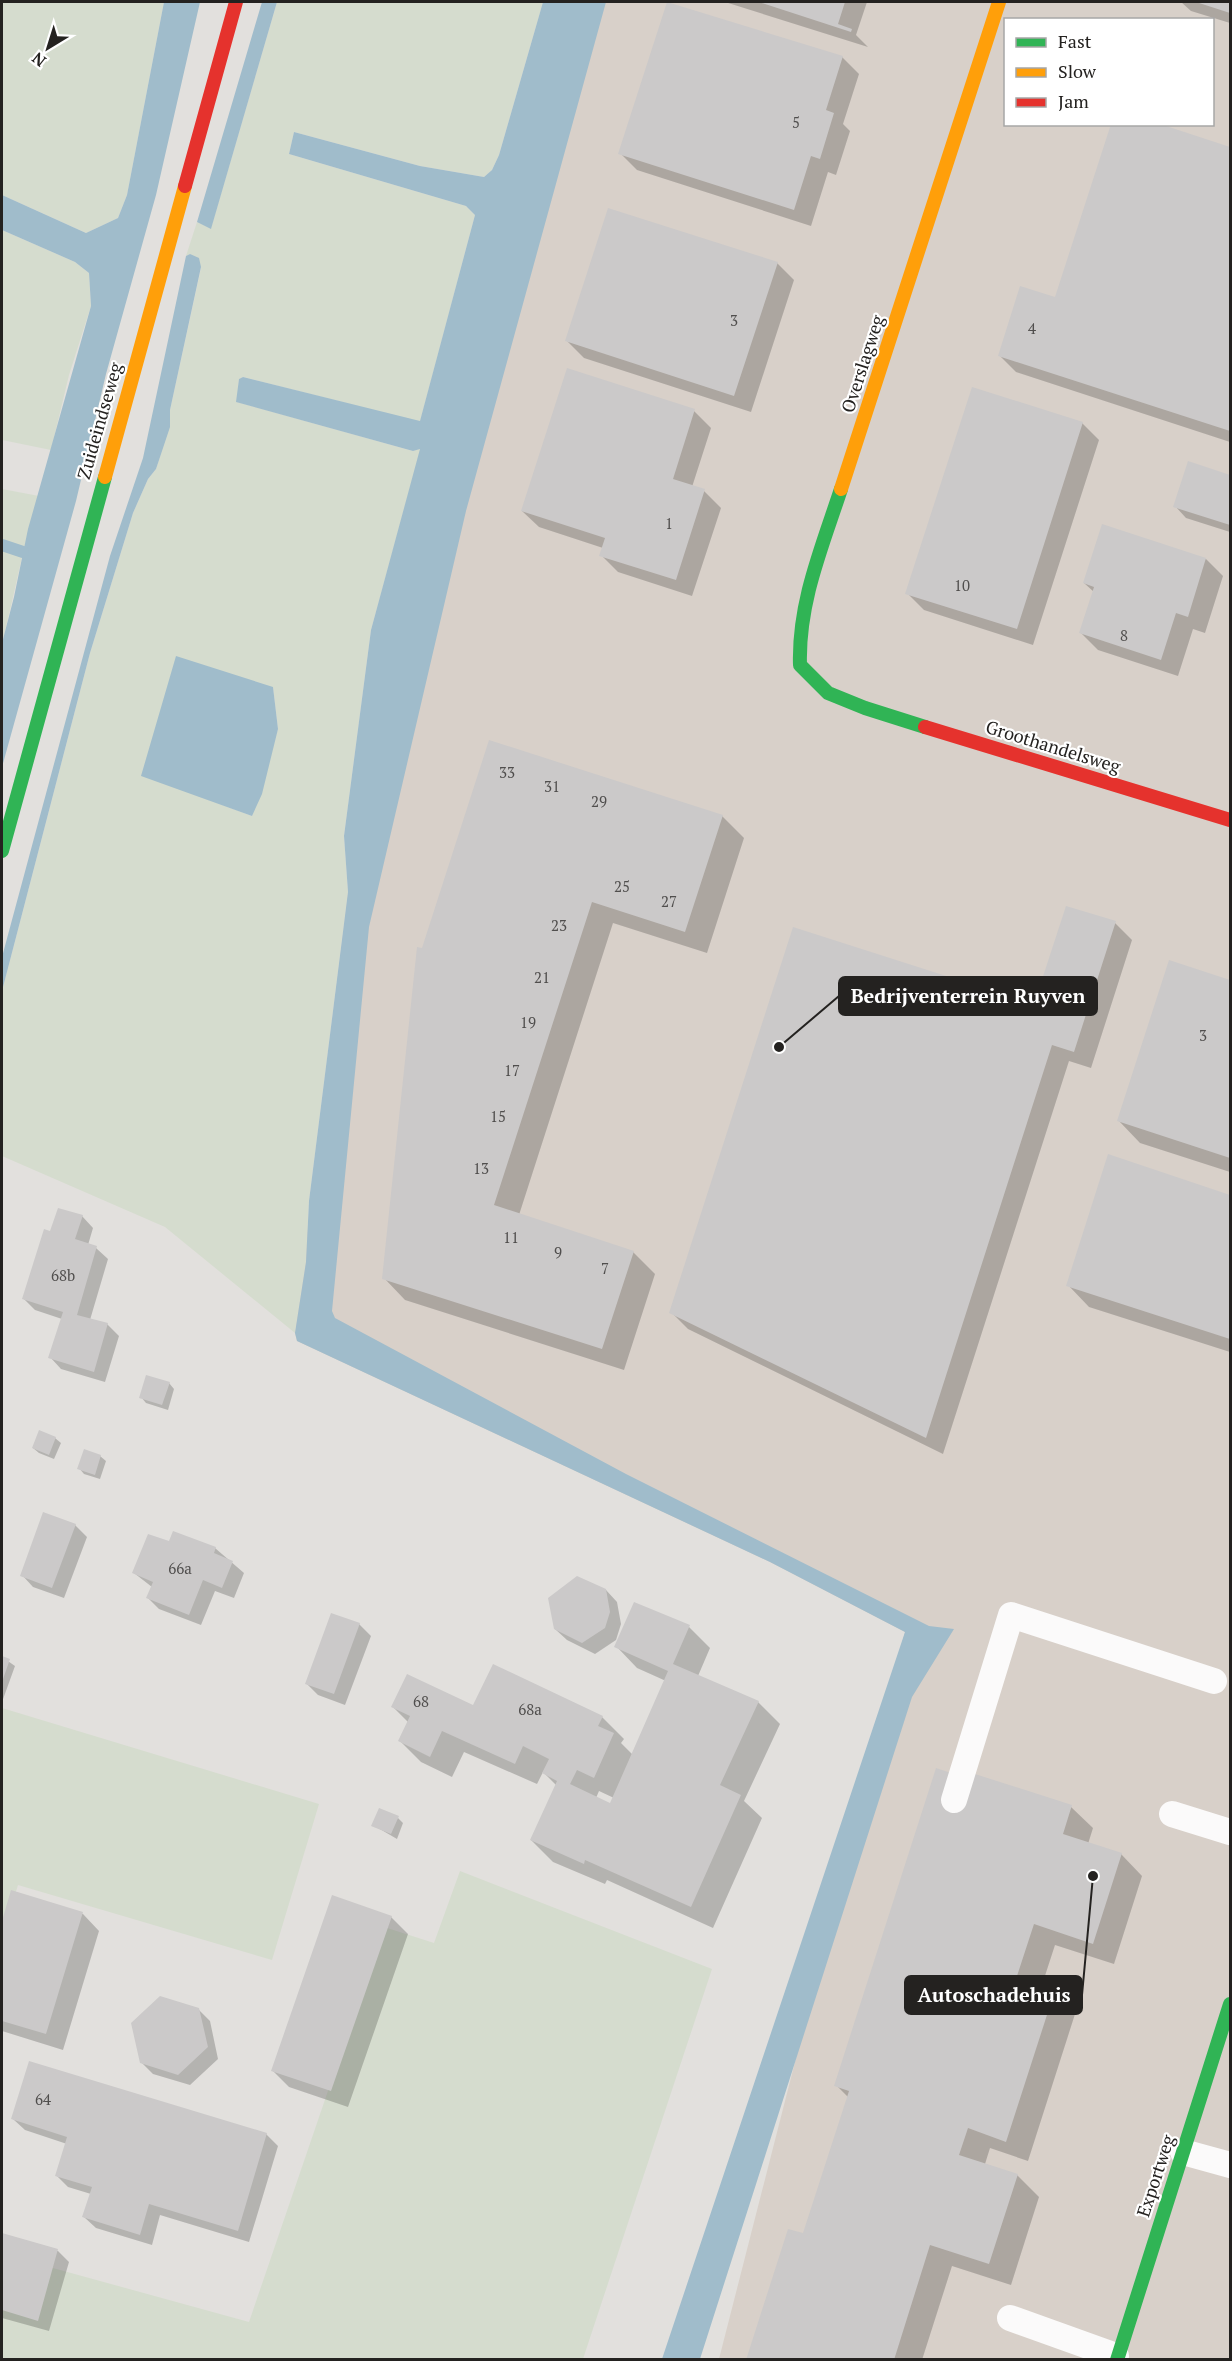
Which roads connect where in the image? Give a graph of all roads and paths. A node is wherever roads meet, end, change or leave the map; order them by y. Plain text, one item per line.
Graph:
1 (236, 2) edge
2 (999, 2) edge
3 (865, 708) joint
4 (1230, 820) edge
5 (2, 851) edge
6 (1214, 1681) dead end
7 (954, 1800) dead end
8 (1172, 1814) dead end
9 (1230, 1832) edge
10 (1230, 2004) edge
11 (1183, 2152) junction
12 (1230, 2165) edge
13 (1010, 2318) dead end
14 (1117, 2358) edge

1 - 5 street, Zuideindseweg
2 - 3 street, Overslagweg
3 - 4 street, Groothandelsweg
6 - 7 lane
8 - 9 lane
10 - 11 street, Exportweg
11 - 12 lane
11 - 14 street, Exportweg
13 - 14 lane

